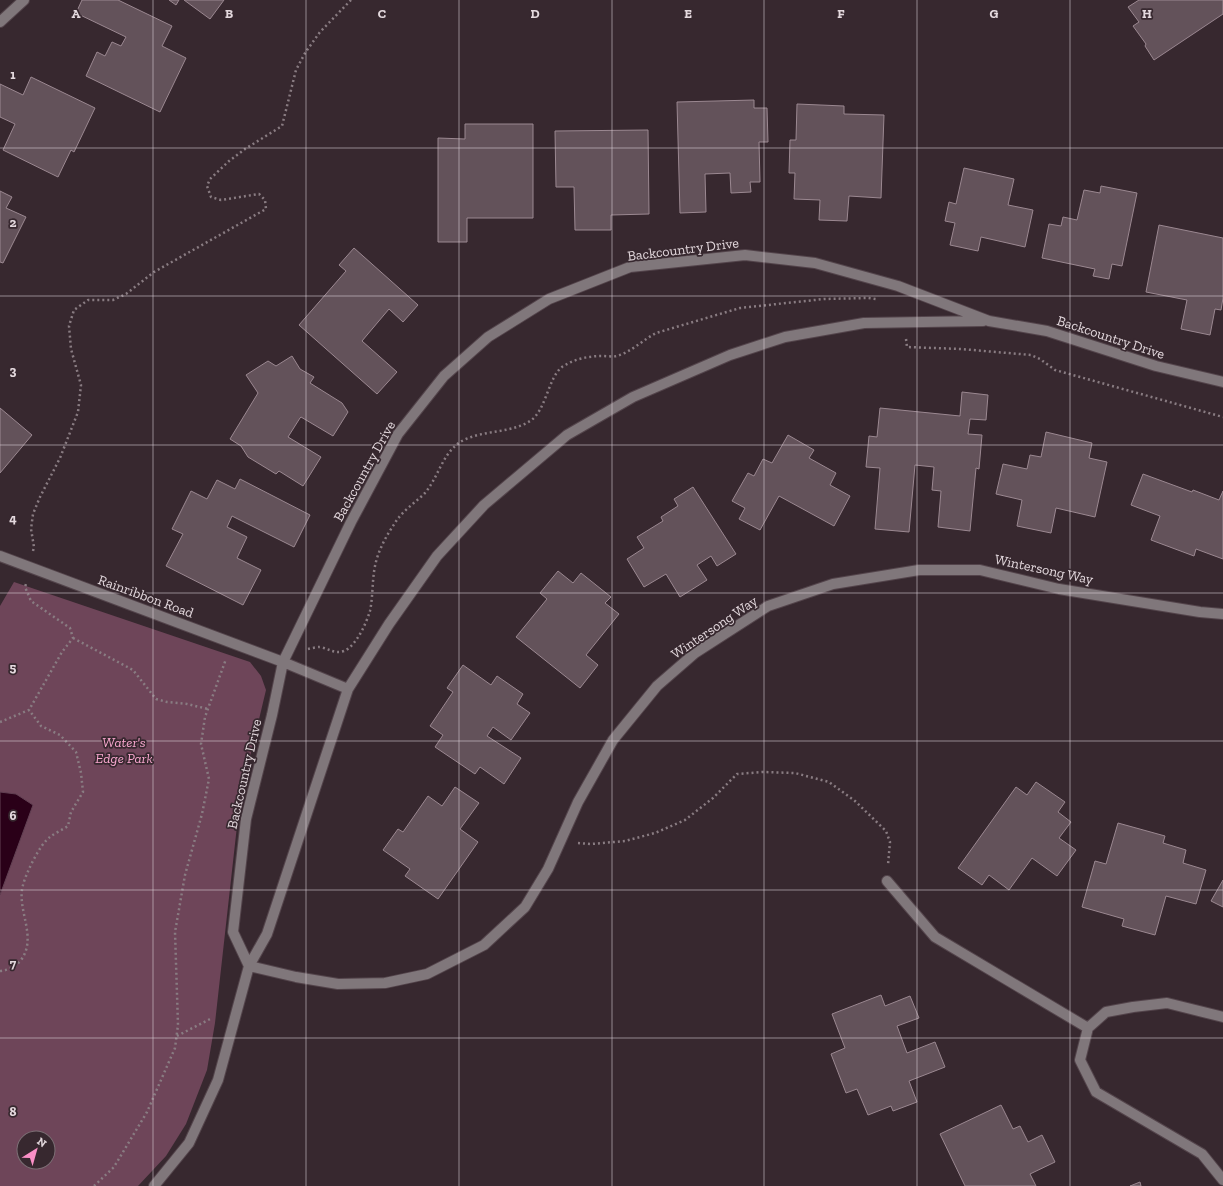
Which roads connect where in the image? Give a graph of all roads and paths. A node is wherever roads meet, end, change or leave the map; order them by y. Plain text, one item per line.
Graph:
1 (24, 0) edge
2 (351, 0) edge
3 (0, 22) edge
4 (882, 300) dead end
5 (989, 321) junction
6 (904, 323) junction
7 (1223, 382) edge
8 (1223, 418) edge
9 (0, 556) edge
10 (30, 568) junction
11 (1223, 614) edge
12 (73, 638) junction
13 (231, 643) junction
14 (291, 645) junction
15 (283, 662) junction
16 (348, 689) junction
17 (208, 709) junction
18 (29, 710) junction
19 (0, 722) edge
20 (560, 842) junction
21 (887, 881) joint
22 (249, 966) junction
23 (0, 971) edge
24 (1223, 1017) edge
25 (212, 1018) dead end
26 (1088, 1028) junction
27 (176, 1037) junction
28 (1223, 1180) edge
29 (94, 1186) edge
30 (154, 1186) edge

1 - 3 street
2 - 10 path
4 - 14 path
5 - 6 street, Backcountry Drive
5 - 7 street, Backcountry Drive
5 - 14 street, Backcountry Drive
6 - 8 path
6 - 16 street, Backcountry Drive
9 - 10 street, Rainribbon Road
10 - 12 path
10 - 13 street, Rainribbon Road
11 - 20 street, Wintersong Way
12 - 17 path
12 - 18 path
13 - 15 street, Rainribbon Road
13 - 17 path
14 - 15 street, Backcountry Drive
15 - 16 street, Rainribbon Road
15 - 22 street, Backcountry Drive
16 - 22 street, Backcountry Drive
17 - 27 path
18 - 19 path
18 - 23 path
20 - 21 path
20 - 22 street, Wintersong Way
21 - 26 street
22 - 30 street, Backcountry Drive
24 - 26 street
25 - 27 path
26 - 28 street
27 - 29 path

